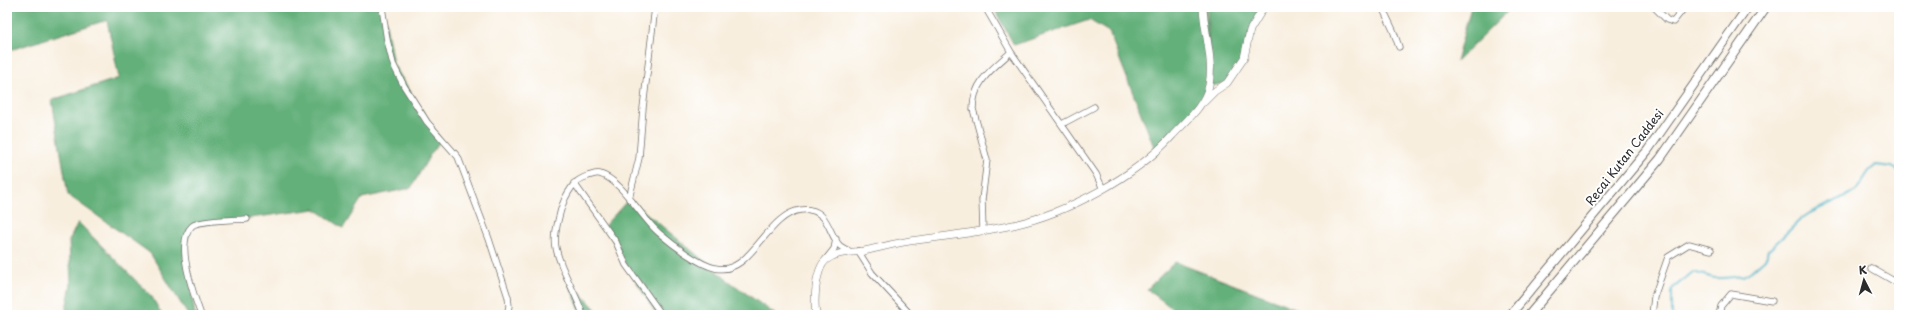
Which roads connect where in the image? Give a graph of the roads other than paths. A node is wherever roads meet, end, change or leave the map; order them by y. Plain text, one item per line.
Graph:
1 (382, 7) edge
2 (655, 7) edge
3 (985, 7) edge
4 (1203, 7) edge
5 (1264, 7) edge
6 (1382, 7) edge
7 (1654, 7) edge
8 (1685, 7) edge
9 (1748, 7) edge
10 (1766, 7) edge
11 (1399, 47) dead end
12 (1011, 52) junction
13 (1201, 105) junction
14 (1094, 107) dead end
15 (1062, 124) junction
16 (574, 182) junction
17 (1103, 189) junction
18 (629, 199) junction
19 (247, 218) dead end
20 (983, 230) junction
21 (836, 239) junction
22 (1711, 250) dead end
23 (854, 252) junction
24 (825, 261) junction
25 (1872, 268) dead end
26 (1899, 284) edge
27 (1772, 301) dead end
28 (201, 315) edge
29 (507, 315) edge
30 (583, 315) edge
31 (662, 315) edge
32 (816, 315) edge
33 (911, 315) edge
34 (1510, 315) edge
35 (1529, 315) edge
36 (1652, 315) edge
37 (1719, 315) edge

1 - 29 street
2 - 18 street
3 - 12 street
4 - 13 street
5 - 13 street
6 - 11 street
7 - 8 street
9 - 34 main road, Recai Kutan Caddesi
10 - 35 main road
12 - 15 street
12 - 20 street
13 - 17 street
14 - 15 street
15 - 17 street
16 - 18 street
16 - 30 street
16 - 31 street
17 - 20 street
18 - 21 street
19 - 28 street
20 - 23 street
21 - 23 street
21 - 24 street
22 - 36 street
23 - 24 street
23 - 33 street
24 - 32 street
25 - 26 street
27 - 37 street

